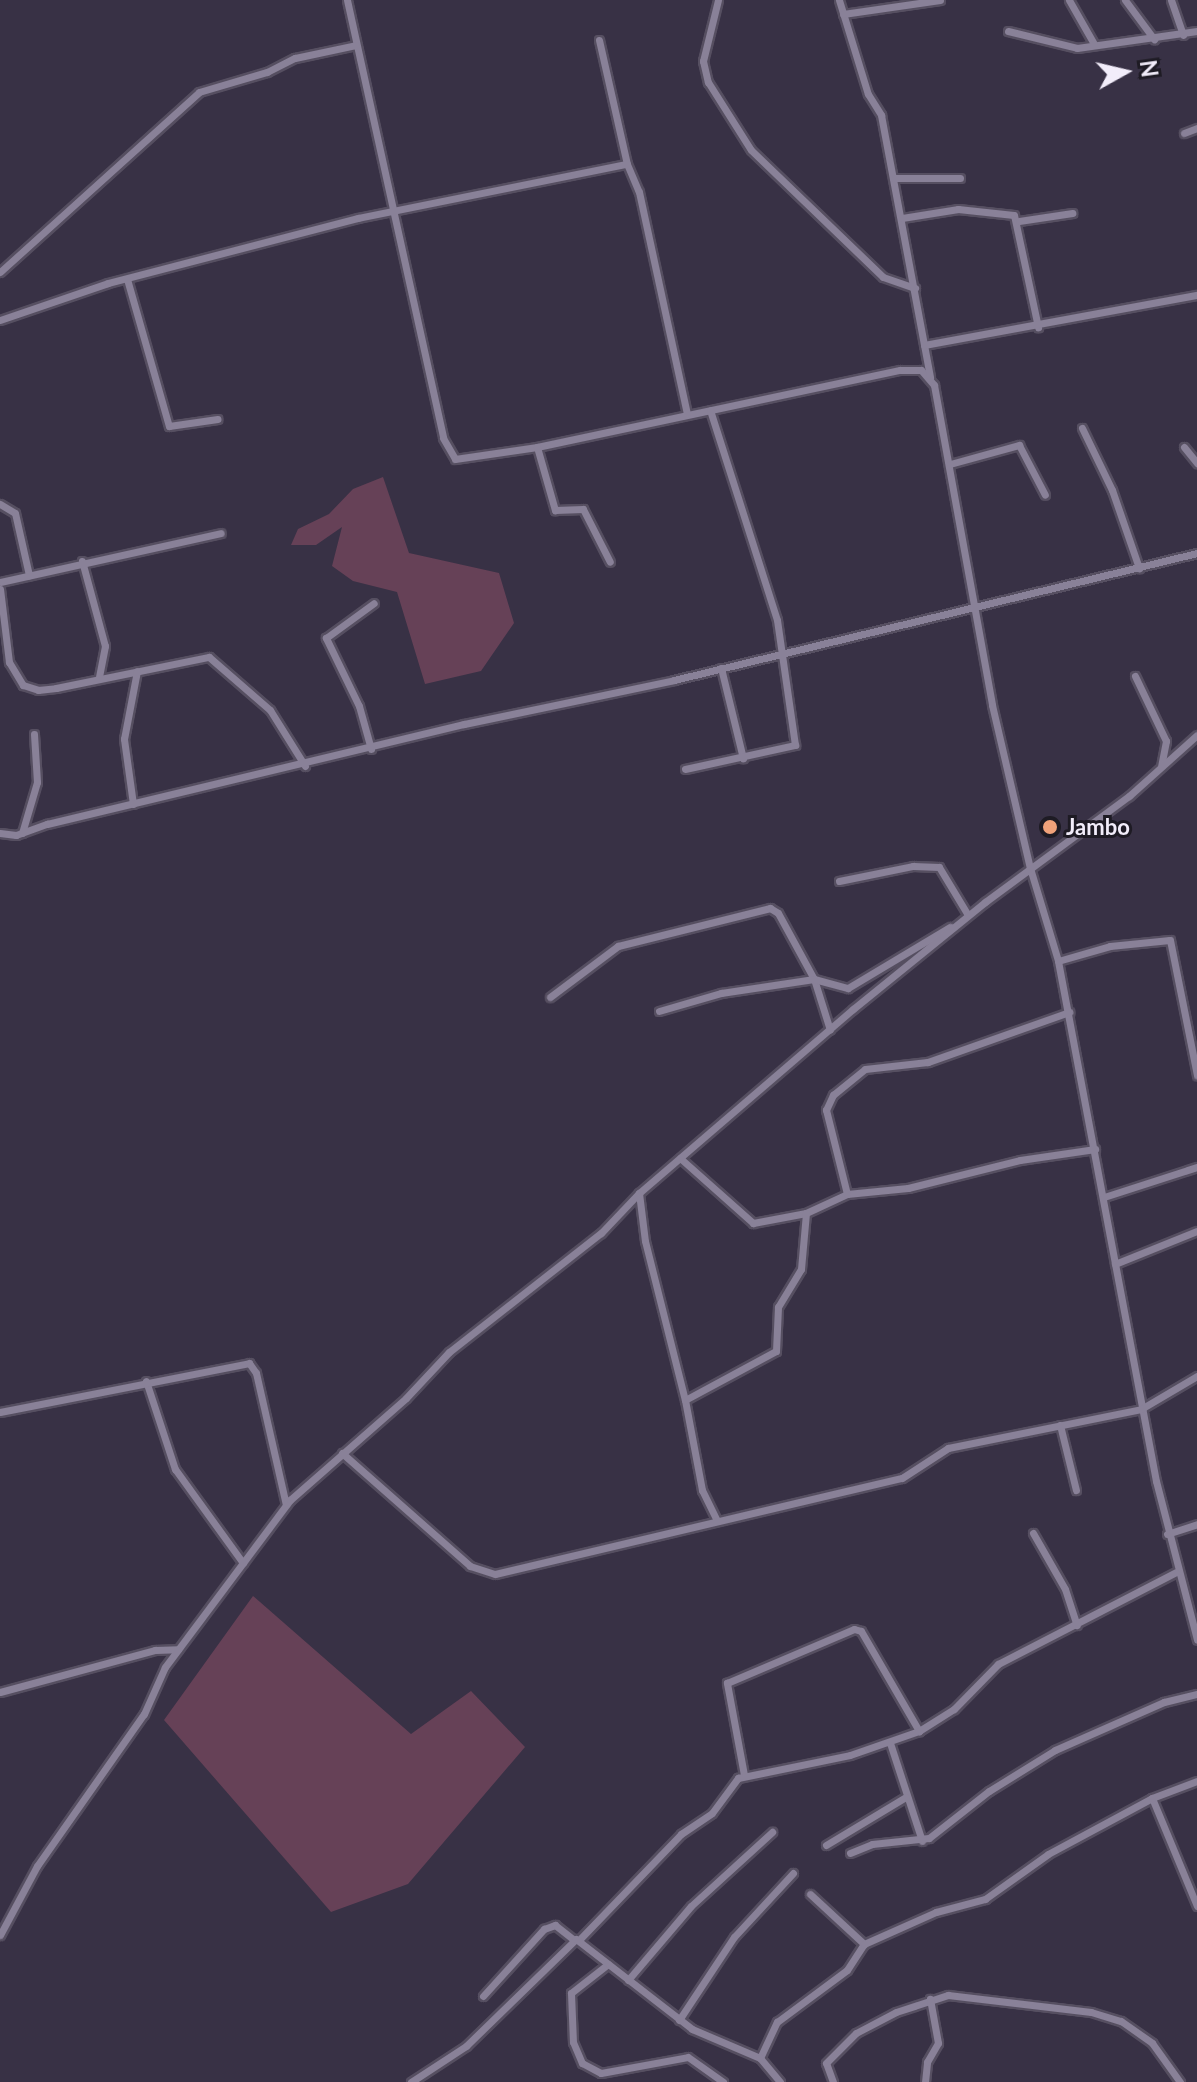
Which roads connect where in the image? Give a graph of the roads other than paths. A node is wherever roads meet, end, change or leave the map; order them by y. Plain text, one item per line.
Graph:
1 (347, 0) edge
2 (718, 0) edge
3 (839, 0) edge
4 (940, 0) edge
5 (1069, 0) edge
6 (1125, 0) edge
7 (1171, 0) edge
8 (843, 14) junction
9 (1008, 31) dead end
10 (1197, 31) edge
11 (1183, 35) junction
12 (1154, 39) junction
13 (599, 40) dead end
14 (1094, 44) junction
15 (356, 45) junction
16 (1197, 128) edge
17 (1184, 133) dead end
18 (627, 164) junction
19 (895, 178) junction
20 (960, 178) dead end
21 (1072, 213) dead end
22 (393, 215) junction
23 (902, 218) junction
24 (1019, 221) junction
25 (0, 272) edge
26 (127, 279) junction
27 (915, 288) junction
28 (1197, 295) edge
29 (0, 320) edge
30 (1038, 327) junction
31 (924, 345) junction
32 (930, 378) junction
33 (710, 410) junction
34 (687, 414) junction
35 (217, 419) dead end
36 (1082, 428) dead end
37 (537, 447) junction
38 (1184, 447) dead end
39 (1197, 463) edge
40 (950, 464) junction
41 (1045, 495) dead end
42 (0, 504) edge
43 (221, 533) dead end
44 (1197, 553) edge
45 (82, 561) junction
46 (610, 562) dead end
47 (1139, 568) junction
48 (29, 575) junction
49 (0, 582) edge
50 (0, 589) edge
51 (374, 603) dead end
52 (975, 608) junction
53 (781, 653) junction
54 (721, 668) junction
55 (137, 671) junction
56 (99, 676) junction
57 (1135, 676) dead end
58 (34, 734) dead end
59 (1197, 735) edge
60 (371, 749) junction
61 (743, 758) junction
62 (305, 766) junction
63 (1160, 768) junction
64 (685, 769) dead end
65 (133, 804) junction
66 (0, 833) edge
67 (22, 833) junction
68 (1030, 868) junction
69 (839, 881) dead end
70 (968, 915) junction
71 (956, 925) junction
72 (1058, 961) junction
73 (814, 979) junction
74 (550, 997) dead end
75 (659, 1011) dead end
76 (1069, 1012) junction
77 (830, 1030) junction
78 (1197, 1075) edge
79 (1095, 1149) junction
80 (680, 1158) junction
81 (1197, 1167) edge
82 (639, 1193) junction
83 (847, 1194) junction
84 (1104, 1197) junction
85 (806, 1213) junction
86 (1197, 1231) edge
87 (1115, 1264) junction
88 (1197, 1376) edge
89 (146, 1381) junction
90 (685, 1400) junction
91 (1141, 1409) junction
92 (0, 1412) edge
93 (1060, 1425) junction
94 (342, 1453) junction
95 (1076, 1490) dead end
96 (286, 1505) junction
97 (717, 1521) junction
98 (1197, 1524) edge
99 (1033, 1533) dead end
100 (1167, 1534) junction
101 (243, 1563) junction
102 (1176, 1572) junction
103 (1077, 1625) junction
104 (1197, 1640) edge
105 (178, 1649) junction
106 (0, 1692) edge
107 (1197, 1694) edge
108 (919, 1731) junction
109 (890, 1743) junction
110 (744, 1775) junction
111 (1197, 1781) edge
112 (906, 1797) junction
113 (1152, 1798) junction
114 (772, 1832) dead end
115 (922, 1841) junction
116 (826, 1845) dead end
117 (850, 1853) dead end
118 (793, 1873) dead end
119 (810, 1894) dead end
120 (1197, 1906) edge
121 (0, 1935) edge
122 (576, 1940) junction
123 (864, 1944) junction
124 (608, 1964) junction
125 (628, 1980) junction
126 (483, 1996) dead end
127 (930, 1999) junction
128 (679, 2020) junction
129 (760, 2058) junction
130 (411, 2082) edge
131 (723, 2082) edge
132 (780, 2082) edge
133 (833, 2082) edge
134 (925, 2082) edge
135 (1180, 2082) edge

1 - 15 street
2 - 27 street
3 - 8 street
4 - 8 street
5 - 14 street
6 - 12 street
7 - 11 street
8 - 19 street
9 - 14 street
10 - 11 street
11 - 12 street
12 - 14 street
13 - 18 street
15 - 22 street
15 - 25 street
16 - 17 street
18 - 22 street
18 - 34 street
19 - 20 street
19 - 23 street
21 - 24 street
22 - 26 street
22 - 37 street
23 - 24 street
23 - 27 street
24 - 30 street
26 - 29 street
26 - 35 street
27 - 31 street
28 - 30 street
30 - 31 street
31 - 32 street
32 - 33 street
32 - 40 street
33 - 34 street
33 - 53 street
34 - 37 street
36 - 47 street
37 - 46 street
38 - 39 street
40 - 41 street
40 - 52 street
42 - 48 street
43 - 45 street
44 - 47 street
45 - 48 street
45 - 56 street
47 - 52 street
48 - 49 street
50 - 56 street
51 - 60 street
52 - 53 street
52 - 68 street
53 - 54 street
53 - 61 street
54 - 60 street
54 - 61 street
55 - 56 street
55 - 62 street
55 - 65 street
57 - 63 street
58 - 67 street
59 - 63 street
60 - 62 street
61 - 64 street
62 - 65 street
63 - 68 street
65 - 67 street
66 - 67 street
68 - 70 street
68 - 72 street
69 - 70 street
70 - 71 street
71 - 73 street
71 - 77 street
72 - 76 street
72 - 78 street
73 - 74 street
73 - 75 street
73 - 77 street
76 - 79 street
76 - 83 street
77 - 80 street
79 - 83 street
79 - 84 street
80 - 82 street
80 - 85 street
81 - 84 street
82 - 90 street
82 - 94 street
83 - 85 street
84 - 87 street
85 - 90 street
86 - 87 street
87 - 91 street
88 - 91 street
89 - 92 street
89 - 96 street
89 - 101 street
90 - 97 street
91 - 93 street
91 - 100 street
93 - 95 street
93 - 97 street
94 - 96 street
94 - 97 street
96 - 101 street
98 - 100 street
99 - 103 street
100 - 102 street
101 - 105 street
102 - 103 street
102 - 104 street
103 - 108 street
105 - 106 street
105 - 121 street
107 - 115 street
108 - 109 street
108 - 110 street
109 - 110 street
109 - 112 street
110 - 122 street
111 - 113 street
112 - 115 street
112 - 116 street
113 - 120 street
113 - 123 street
114 - 125 street
115 - 117 street
118 - 128 street
119 - 123 street
122 - 124 street
122 - 126 street
122 - 130 street
123 - 129 street
124 - 125 street
124 - 131 street
125 - 128 street
127 - 133 street
127 - 134 street
127 - 135 street
128 - 129 street
129 - 132 street

